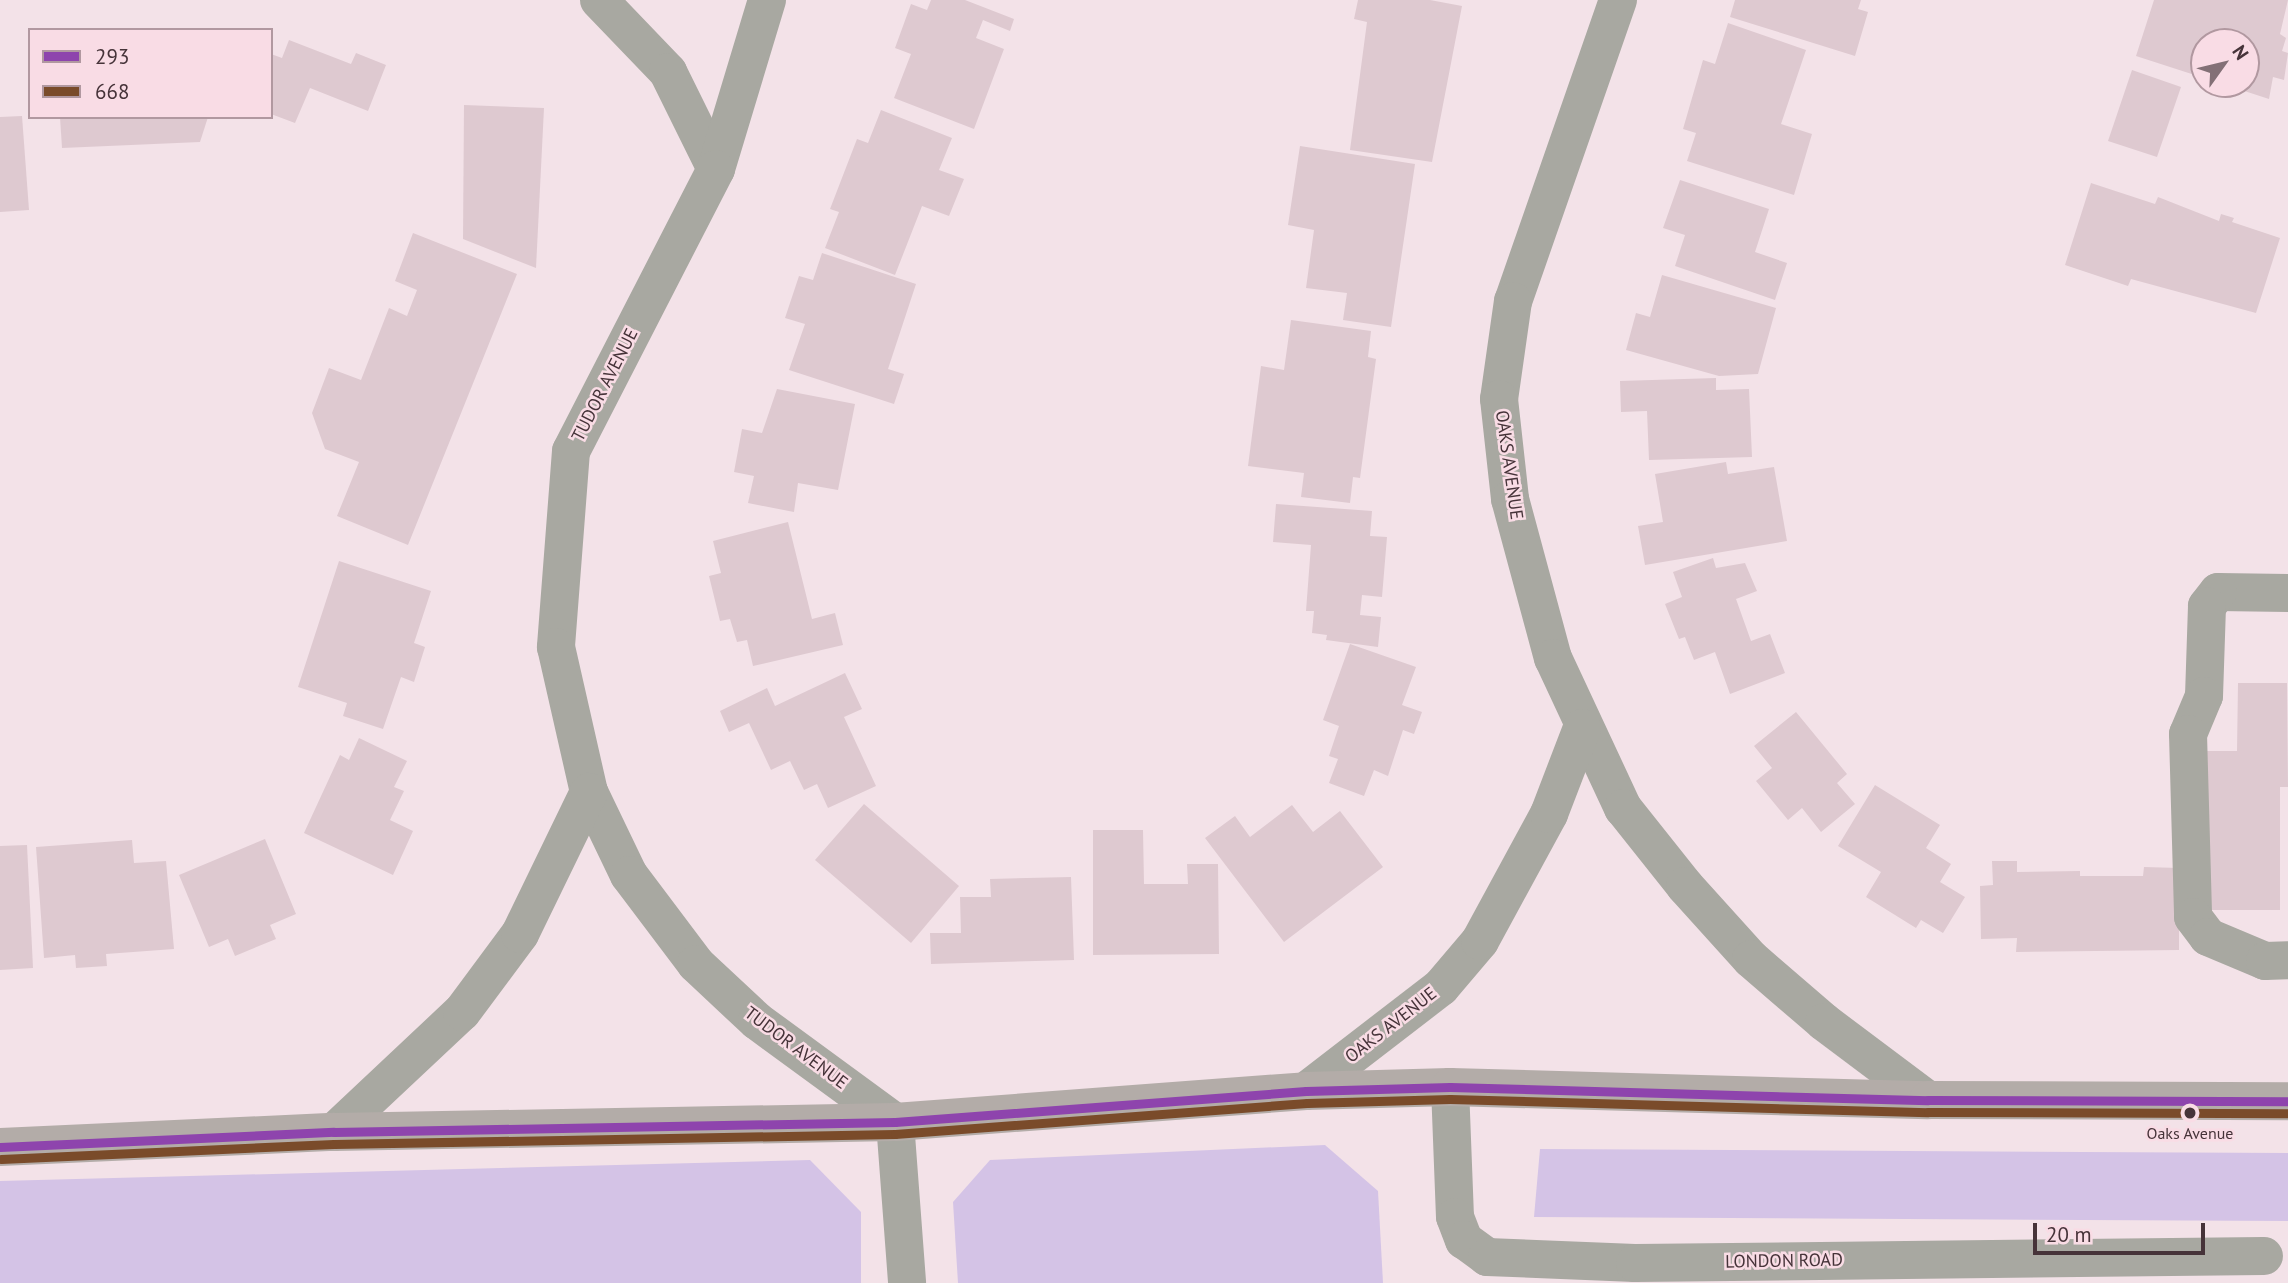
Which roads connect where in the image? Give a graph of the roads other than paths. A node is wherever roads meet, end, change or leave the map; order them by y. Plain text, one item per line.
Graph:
1 (599, 0) edge
2 (766, 0) edge
3 (1619, 0) edge
4 (716, 169) junction
5 (2288, 593) edge
6 (1583, 728) junction
7 (589, 792) junction
8 (2288, 960) edge
9 (1450, 1087) junction
10 (1306, 1091) junction
11 (1928, 1100) junction
12 (2288, 1101) edge
13 (895, 1122) junction
14 (334, 1132) junction
15 (0, 1147) edge
16 (2263, 1256) dead end
17 (1636, 1273) edge
18 (907, 1283) edge

1 - 4 street
2 - 4 street, TUDOR AVENUE
3 - 6 street, OAKS AVENUE
4 - 7 street, TUDOR AVENUE
5 - 8 street
6 - 10 street, OAKS AVENUE
6 - 11 street, OAKS AVENUE
7 - 13 street, TUDOR AVENUE
7 - 14 street
9 - 10 highway
9 - 11 highway
9 - 17 street, LONDON ROAD
10 - 13 highway
11 - 12 highway
13 - 14 highway
13 - 18 street
14 - 15 highway
16 - 17 street, LONDON ROAD

